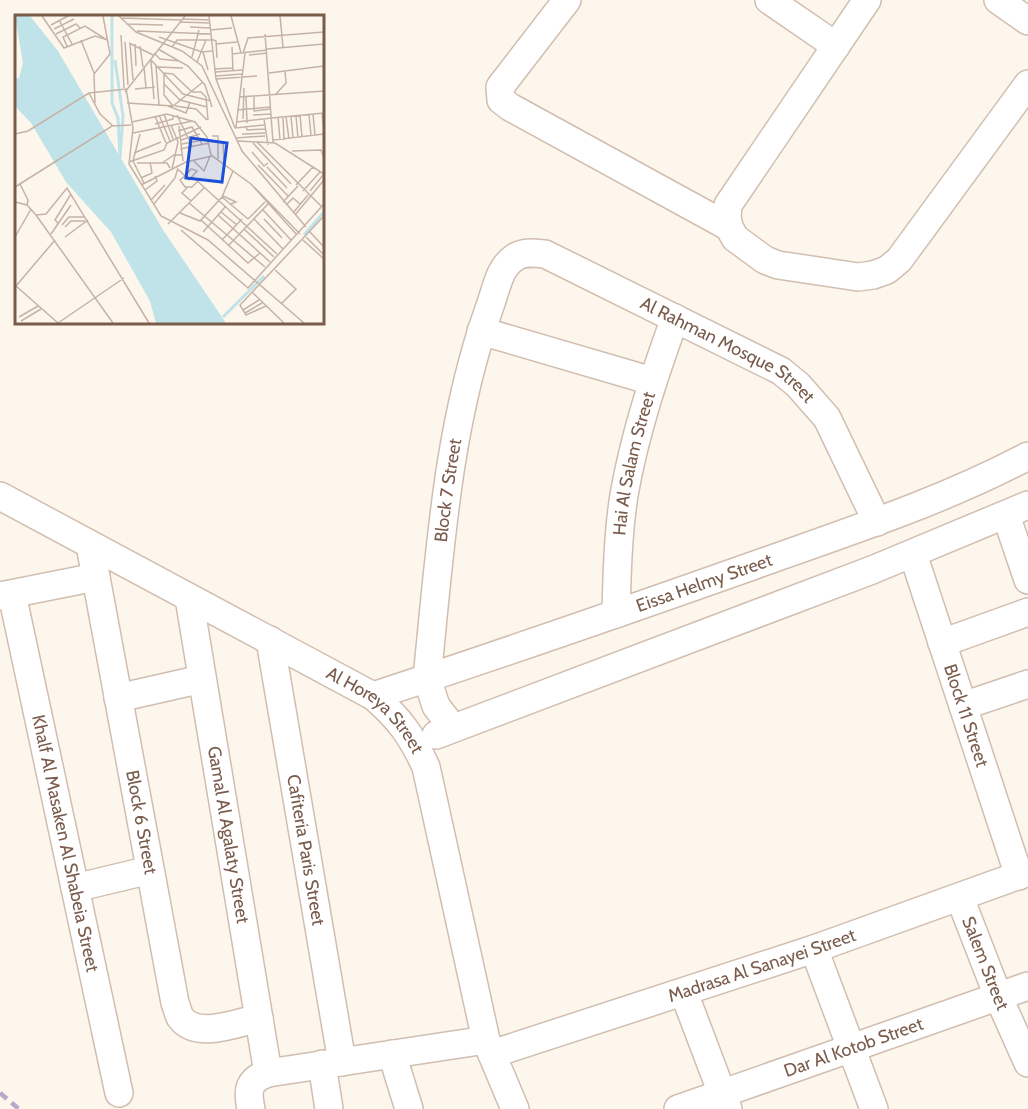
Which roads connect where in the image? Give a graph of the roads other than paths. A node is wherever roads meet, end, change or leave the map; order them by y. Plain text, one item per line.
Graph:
1 (567, 0) edge
2 (770, 0) edge
3 (867, 0) edge
4 (998, 0) edge
5 (1028, 21) edge
6 (836, 46) junction
7 (1028, 84) edge
8 (729, 227) junction
9 (514, 257) joint
10 (675, 318) junction
11 (481, 331) junction
12 (652, 381) junction
13 (1028, 456) edge
14 (0, 496) edge
15 (1017, 510) edge
16 (877, 522) junction
17 (90, 545) junction
18 (913, 554) junction
19 (96, 578) junction
20 (1028, 580) edge
21 (6, 595) edge
22 (189, 598) junction
23 (1028, 612) edge
24 (616, 614) junction
25 (270, 640) junction
26 (942, 643) junction
27 (427, 678) junction
28 (202, 679) junction
29 (1028, 684) edge
30 (373, 696) junction
31 (118, 698) junction
32 (963, 706) junction
33 (453, 728) junction
34 (415, 743) junction
35 (150, 870) junction
36 (1023, 874) edge
37 (75, 888) junction
38 (960, 898) junction
39 (814, 949) junction
40 (1028, 986) edge
41 (684, 993) junction
42 (998, 996) junction
43 (259, 1018) junction
44 (489, 1047) junction
45 (851, 1047) junction
46 (392, 1054) junction
47 (332, 1063) junction
48 (1028, 1063) edge
49 (268, 1072) junction
50 (119, 1093) dead end
51 (724, 1101) edge
52 (251, 1109) edge
53 (329, 1109) edge
54 (409, 1109) edge
55 (515, 1109) edge
56 (678, 1109) edge
57 (874, 1109) edge

1 - 8 street
2 - 6 street
3 - 6 street
4 - 5 street
6 - 8 street
7 - 8 street
9 - 10 street, Al Rahman Mosque Street
9 - 11 street, Block 7 Street
10 - 12 street, Hai Al Salam Street
10 - 16 street, Al Rahman Mosque Street
11 - 12 street
11 - 27 street, Block 7 Street
12 - 24 street, Hai Al Salam Street
13 - 16 street, Eissa Helmy Street
14 - 17 street, Al Horeya Street
15 - 18 street
15 - 20 street
16 - 24 street, Eissa Helmy Street
17 - 19 street, Block 6 Street
17 - 22 street, Al Horeya Street
18 - 26 street, Block 11 Street
18 - 33 street
19 - 21 street
19 - 31 street, Block 6 Street
21 - 37 street, Khalf Al Masaken Al Shabeia Street
22 - 25 street, Al Horeya Street
22 - 28 street, Gamal Al Agalaty Street
23 - 26 street
24 - 27 street, Eissa Helmy Street
25 - 30 street, Al Horeya Street
25 - 47 street, Cafiteria Paris Street
26 - 32 street, Block 11 Street
27 - 30 street, Eissa Helmy Street
27 - 33 street, Block 7 Street
28 - 31 street
28 - 43 street, Gamal Al Agalaty Street
29 - 32 street
30 - 34 street, Al Horeya Street
31 - 35 street, Block 6 Street
32 - 36 street, Block 11 Street
33 - 34 street
34 - 44 street, Al Horeya Street
35 - 37 street
35 - 43 street, Block 6 Street
36 - 38 street, Madrasa Al Sanayei Street
37 - 50 street, Khalf Al Masaken Al Shabeia Street
38 - 39 street, Madrasa Al Sanayei Street
38 - 42 street, Salem Street
39 - 41 street, Madrasa Al Sanayei Street
39 - 45 street
40 - 42 street, Dar Al Kotob Street
41 - 44 street, Madrasa Al Sanayei Street
41 - 51 street
42 - 45 street, Dar Al Kotob Street
42 - 48 street, Salem Street
43 - 49 street, Gamal Al Agalaty Street
44 - 46 street, Madrasa Al Sanayei Street
44 - 55 street, Al Horeya Street
45 - 51 street, Dar Al Kotob Street
45 - 57 street
46 - 47 street, Madrasa Al Sanayei Street
46 - 54 street
47 - 49 street, Madrasa Al Sanayei Street
47 - 53 street, Cafiteria Paris Street
49 - 52 street
51 - 56 street, Dar Al Kotob Street

